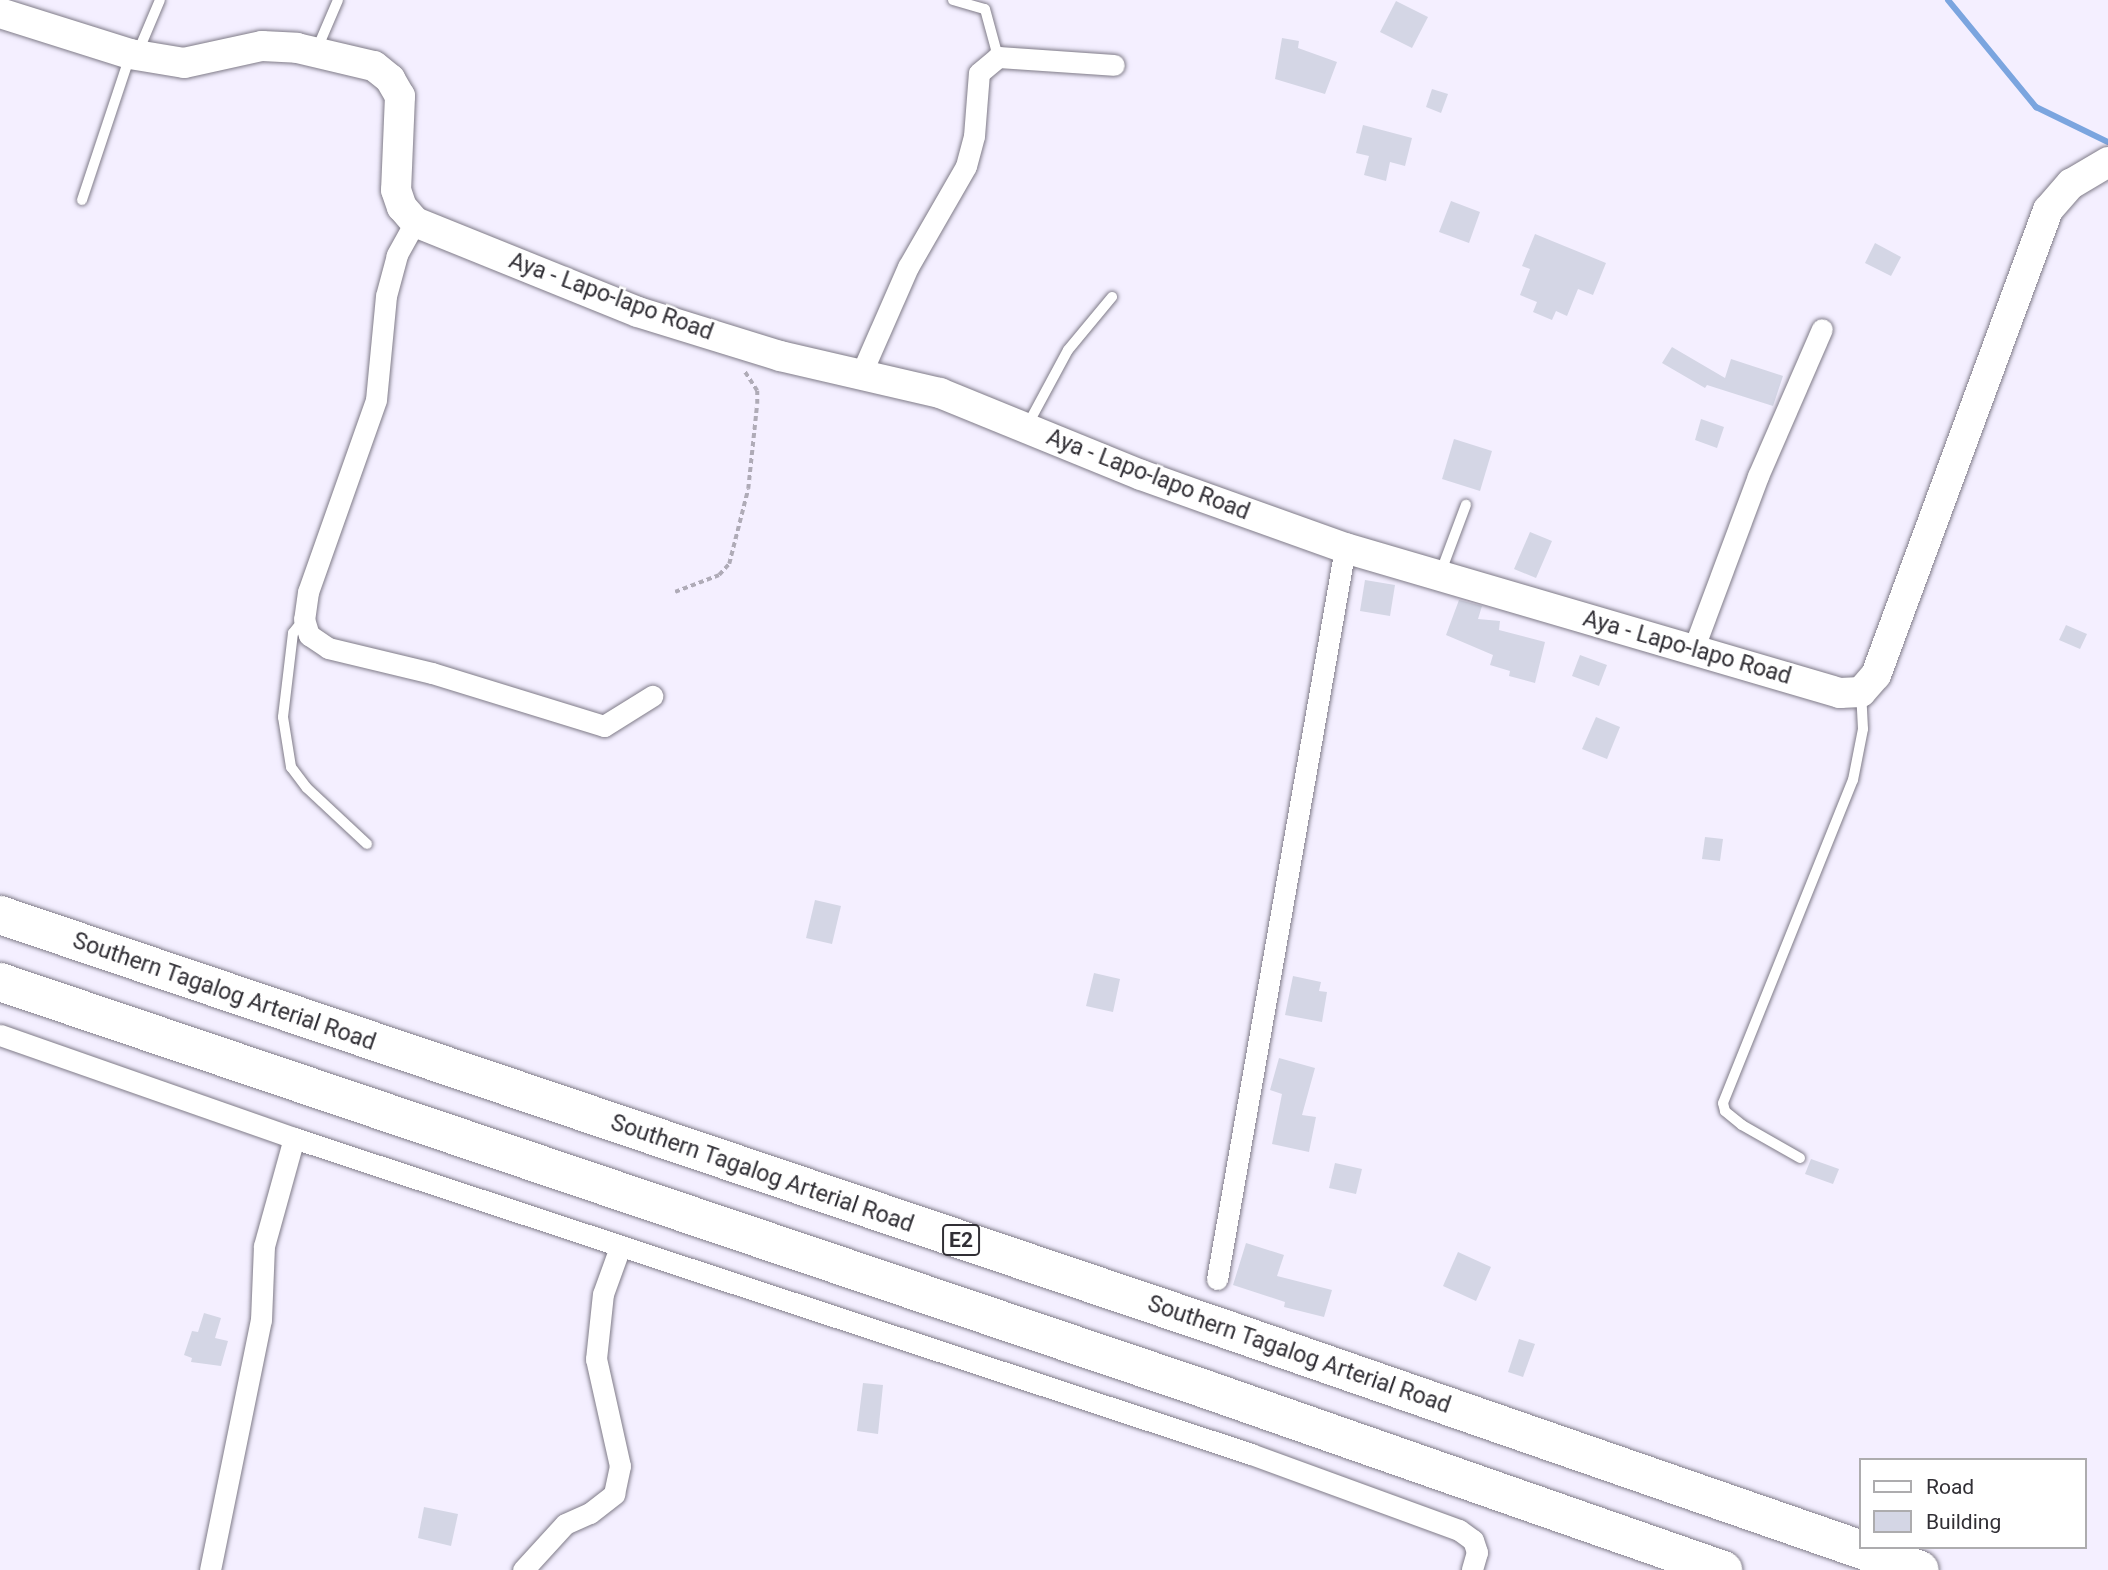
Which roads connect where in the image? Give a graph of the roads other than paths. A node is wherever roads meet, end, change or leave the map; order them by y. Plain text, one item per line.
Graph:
1 (160, 0) edge
2 (338, 0) edge
3 (953, 0) edge
4 (0, 13) edge
5 (316, 52) junction
6 (133, 55) junction
7 (998, 57) junction
8 (1114, 65) dead end
9 (2104, 164) edge
10 (82, 200) dead end
11 (415, 222) junction
12 (1112, 298) dead end
13 (1822, 329) dead end
14 (861, 374) junction
15 (1026, 428) junction
16 (1466, 505) dead end
17 (1345, 548) junction
18 (1440, 576) junction
19 (304, 620) junction
20 (1693, 650) junction
21 (1861, 692) junction
22 (652, 696) dead end
23 (368, 844) dead end
24 (0, 915) edge
25 (0, 982) edge
26 (0, 1035) edge
27 (294, 1138) junction
28 (1800, 1158) dead end
29 (620, 1247) junction
30 (1217, 1279) dead end
31 (210, 1570) edge
32 (523, 1570) edge
33 (1472, 1570) edge
34 (1723, 1570) edge
35 (1920, 1570) edge

1 - 6 lane
2 - 5 lane
3 - 7 lane
4 - 6 street
5 - 6 street
5 - 11 street
6 - 10 lane
7 - 8 street
7 - 14 street
9 - 21 street
11 - 14 street, Aya - Lapo-lapo Road
11 - 19 street
12 - 15 lane
13 - 20 street
14 - 15 street, Aya - Lapo-lapo Road
15 - 17 street, Aya - Lapo-lapo Road
16 - 18 lane
17 - 18 street, Aya - Lapo-lapo Road
17 - 30 street
18 - 20 street, Aya - Lapo-lapo Road
19 - 22 street
19 - 23 lane
20 - 21 street, Aya - Lapo-lapo Road
21 - 28 lane
24 - 35 highway, Southern Tagalog Arterial Road / E2
25 - 34 highway
26 - 27 street
27 - 29 street
27 - 31 street
29 - 32 street
29 - 33 street

